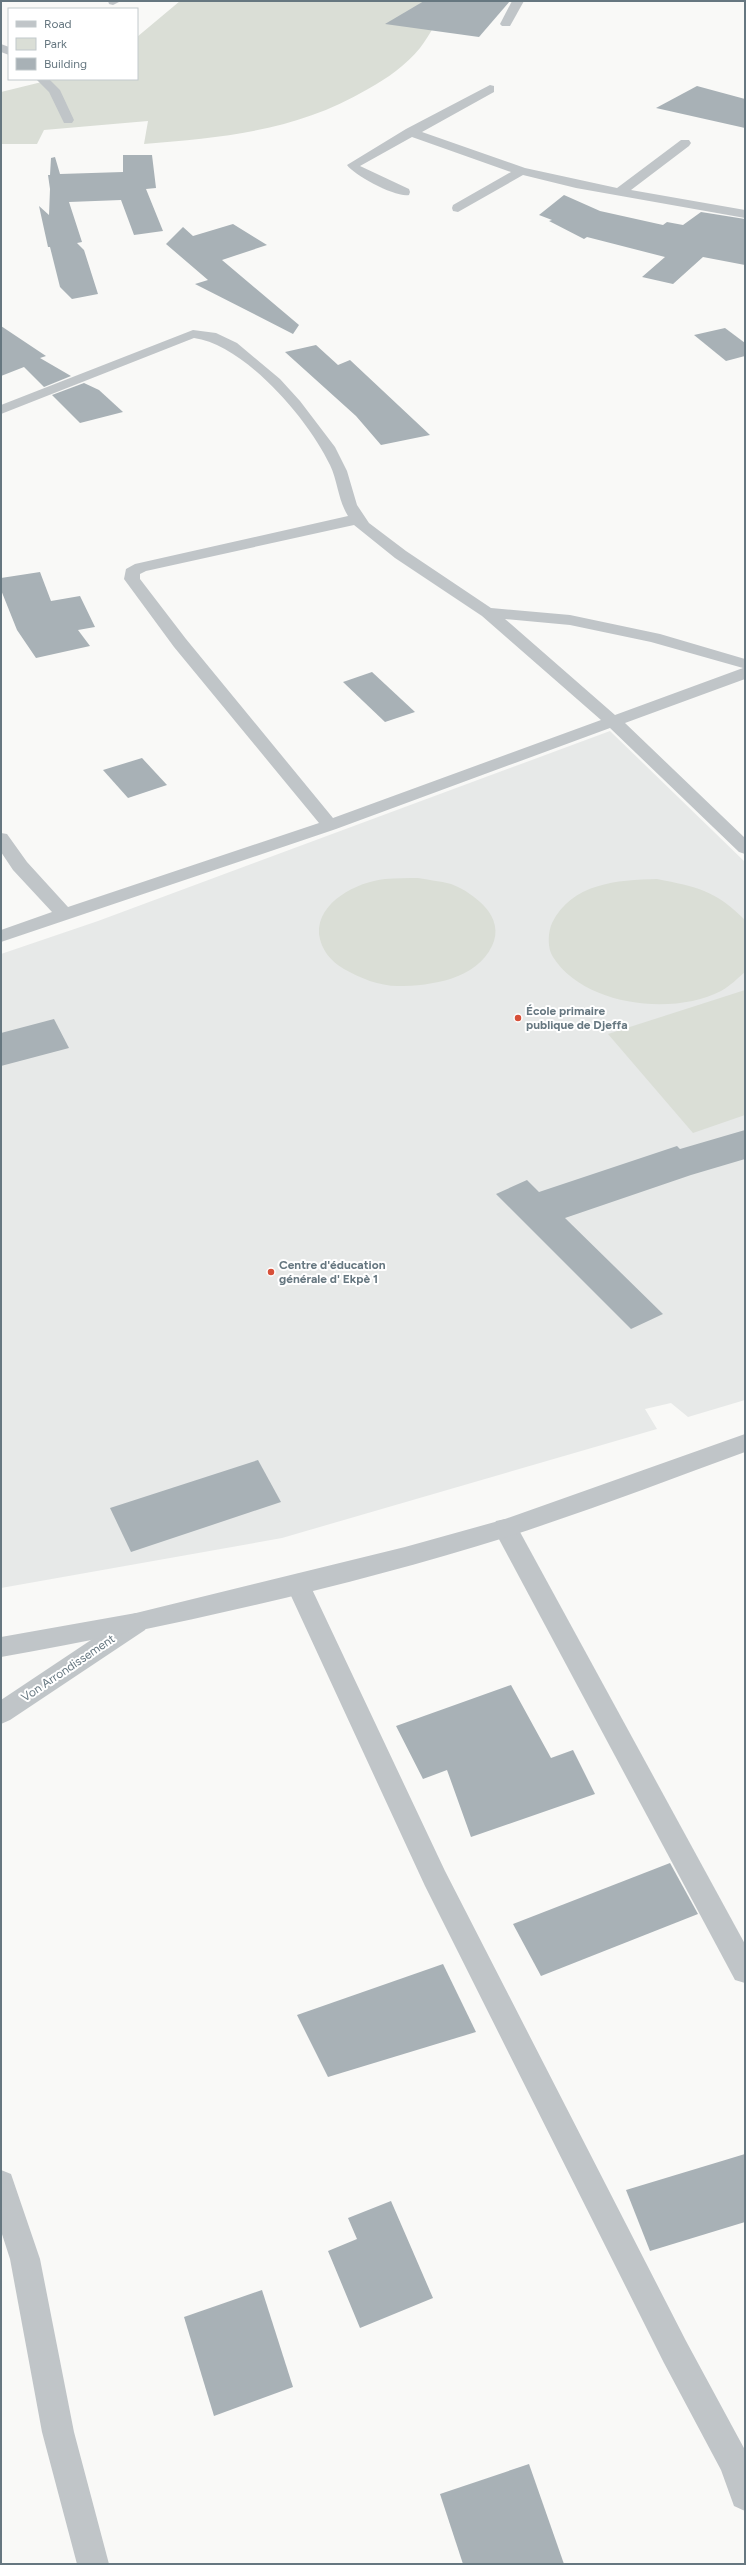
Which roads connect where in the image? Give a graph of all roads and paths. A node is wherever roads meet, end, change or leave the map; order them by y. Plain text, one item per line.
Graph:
1 (518, 1) edge
2 (506, 24) dead end
3 (43, 80) edge
4 (490, 89) dead end
5 (68, 120) dead end
6 (410, 132) junction
7 (685, 143) dead end
8 (521, 171) junction
9 (404, 192) dead end
10 (620, 192) junction
11 (458, 208) dead end
12 (745, 214) edge
13 (1, 410) edge
14 (358, 519) junction
15 (486, 612) junction
16 (745, 664) edge
17 (745, 673) edge
18 (614, 720) junction
19 (330, 824) junction
20 (1, 838) edge
21 (745, 848) edge
22 (64, 914) junction
23 (1, 936) edge
24 (745, 1443) edge
25 (505, 1528) junction
26 (298, 1585) junction
27 (136, 1623) junction
28 (1, 1648) edge
29 (1, 1713) edge
30 (745, 1971) edge
31 (1, 2184) edge
32 (745, 2495) edge
33 (93, 2564) edge

1 - 2 street
3 - 5 street
4 - 6 street
6 - 8 street
6 - 9 street
7 - 10 street
8 - 10 street
8 - 11 street
10 - 12 street
13 - 14 street
14 - 15 street
14 - 19 street
15 - 16 street
15 - 18 street
17 - 18 street
18 - 19 street
18 - 21 street
19 - 22 street
20 - 22 street
22 - 23 street
24 - 25 street
25 - 26 street
25 - 30 street
26 - 27 street
26 - 32 street
27 - 28 street
27 - 29 street, Von Arrondissement
31 - 33 street

